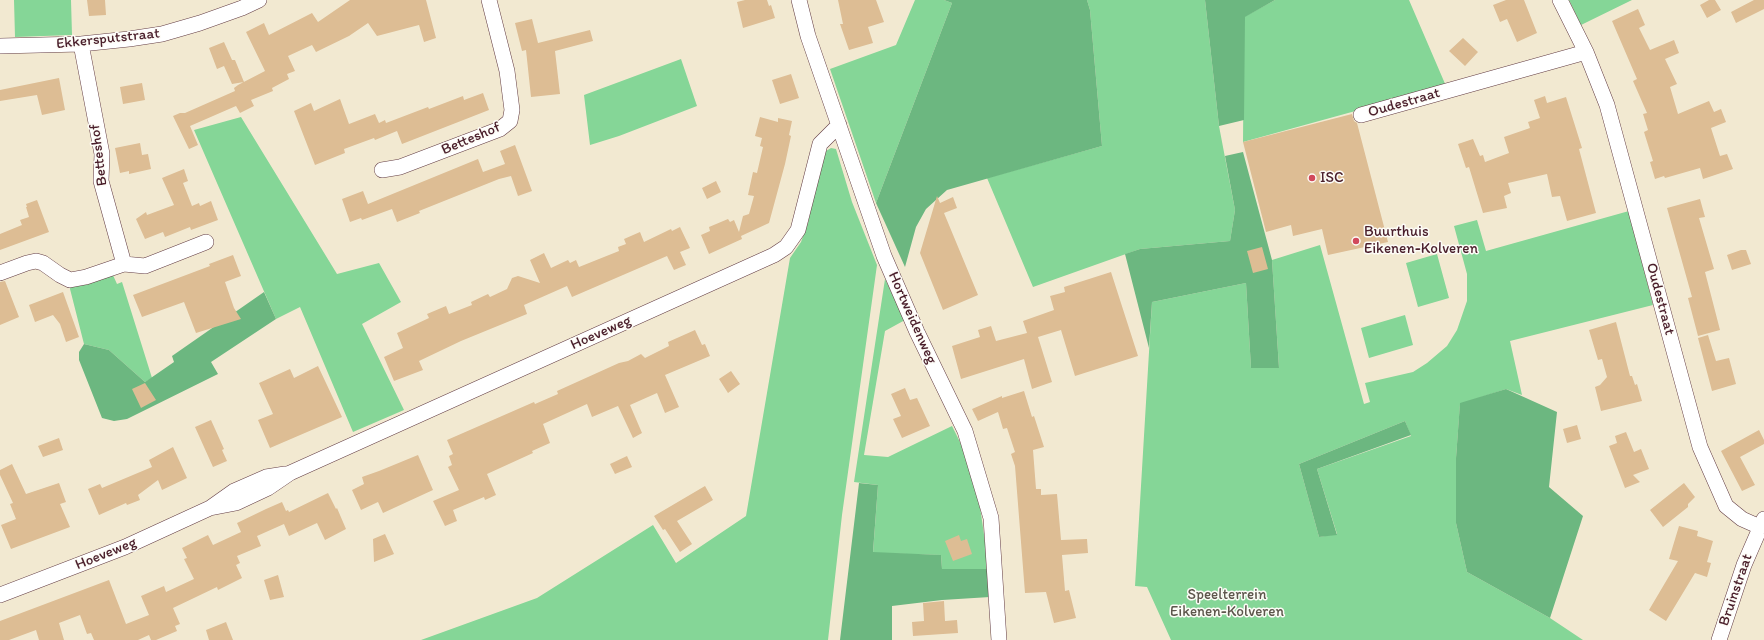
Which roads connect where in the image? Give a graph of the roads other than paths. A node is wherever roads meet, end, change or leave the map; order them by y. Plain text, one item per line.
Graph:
1 (259, 0) edge
2 (489, 0) edge
3 (799, 0) edge
4 (1560, 0) edge
5 (81, 44) junction
6 (0, 46) edge
7 (1586, 52) junction
8 (1361, 115) dead end
9 (839, 125) junction
10 (382, 170) dead end
11 (206, 242) dead end
12 (124, 264) junction
13 (0, 273) edge
14 (1762, 523) edge
15 (0, 595) edge
16 (999, 640) edge
17 (1719, 640) edge

1 - 5 street, Ekkersputstraat
2 - 10 street, Betteshof
3 - 9 street, Hortweidenweg
4 - 7 street, Oudestraat
5 - 6 street, Ekkersputstraat
5 - 12 street, Betteshof
7 - 8 street, Oudestraat
7 - 14 street, Oudestraat
9 - 15 street, Hoeveweg
9 - 16 street, Hortweidenweg
11 - 12 street
12 - 13 street
14 - 17 street, Bruinstraat

